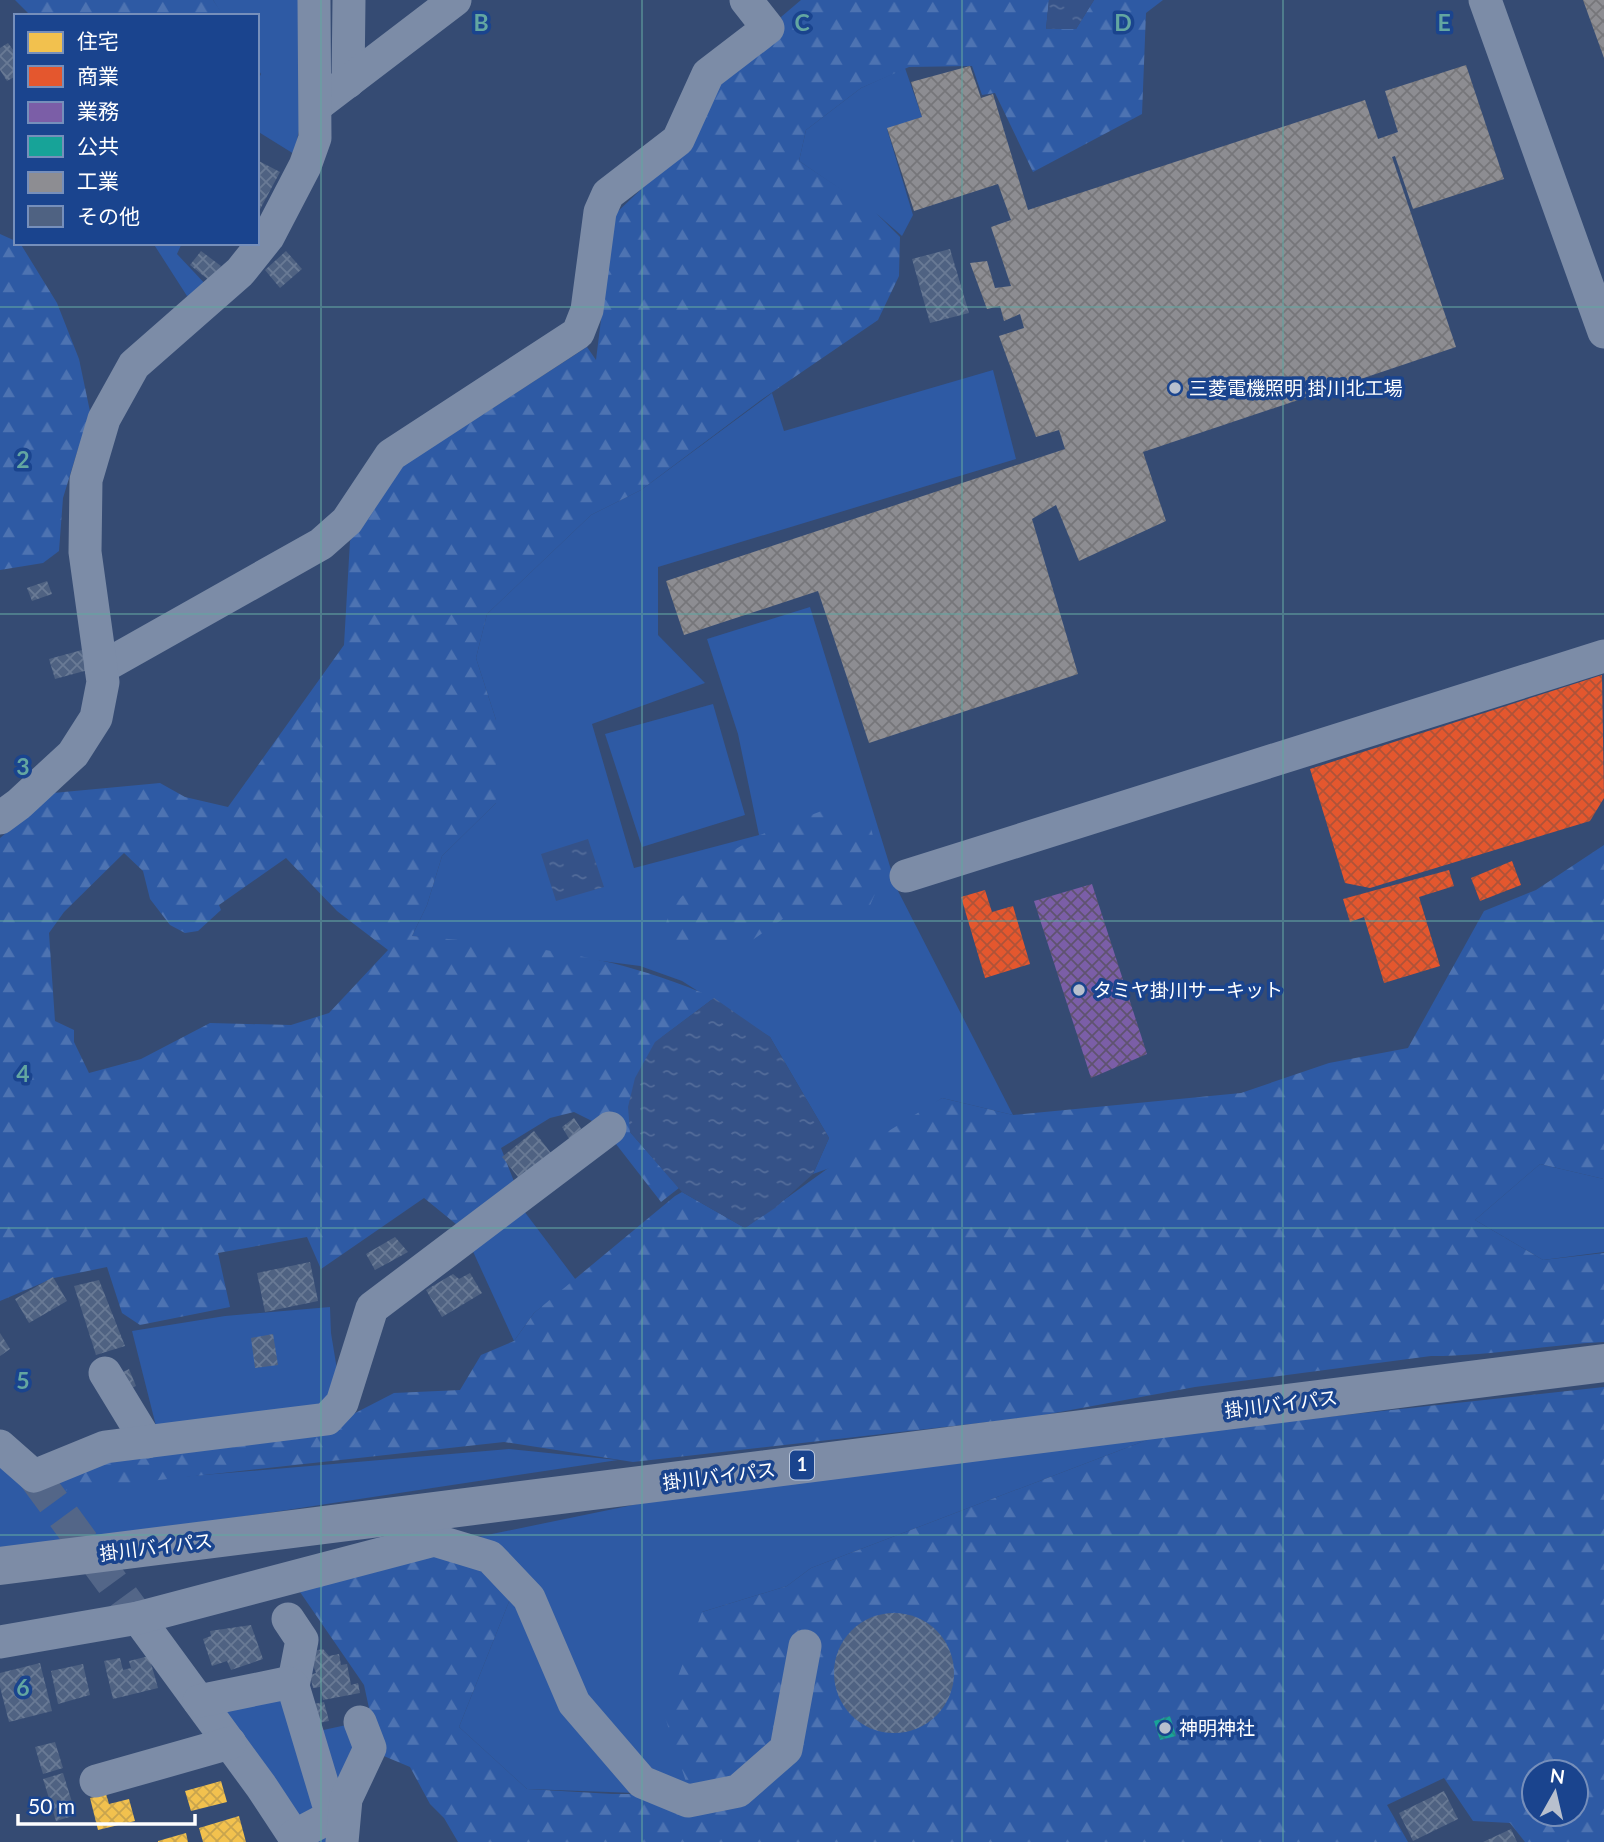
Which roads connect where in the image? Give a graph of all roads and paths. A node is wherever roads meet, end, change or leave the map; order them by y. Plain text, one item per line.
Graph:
1 (314, 0) edge
2 (349, 0) edge
3 (455, 0) edge
4 (746, 0) edge
5 (1486, 0) edge
6 (348, 82) junction
7 (316, 106) junction
8 (1604, 332) edge
9 (1604, 656) edge
10 (101, 668) junction
11 (0, 818) edge
12 (906, 876) dead end
13 (610, 1128) dead end
14 (1604, 1363) edge
15 (105, 1373) dead end
16 (147, 1442) junction
17 (0, 1446) edge
18 (0, 1566) edge
19 (138, 1618) junction
20 (288, 1619) dead end
21 (0, 1642) edge
22 (805, 1646) dead end
23 (293, 1686) junction
24 (199, 1701) junction
25 (360, 1722) dead end
26 (230, 1743) junction
27 (96, 1781) dead end
28 (296, 1839) edge
29 (342, 1842) edge

1 - 7 street
2 - 6 street
3 - 6 street
4 - 10 street
5 - 8 street
6 - 7 street
7 - 10 street
9 - 12 street
10 - 11 street
13 - 16 street
14 - 18 highway, 掛川バイパス / 1
15 - 16 street
16 - 17 street
19 - 21 street
19 - 22 street
19 - 24 street
20 - 23 street
23 - 24 street
23 - 28 street
24 - 26 street
25 - 29 street
26 - 27 street
26 - 28 street

